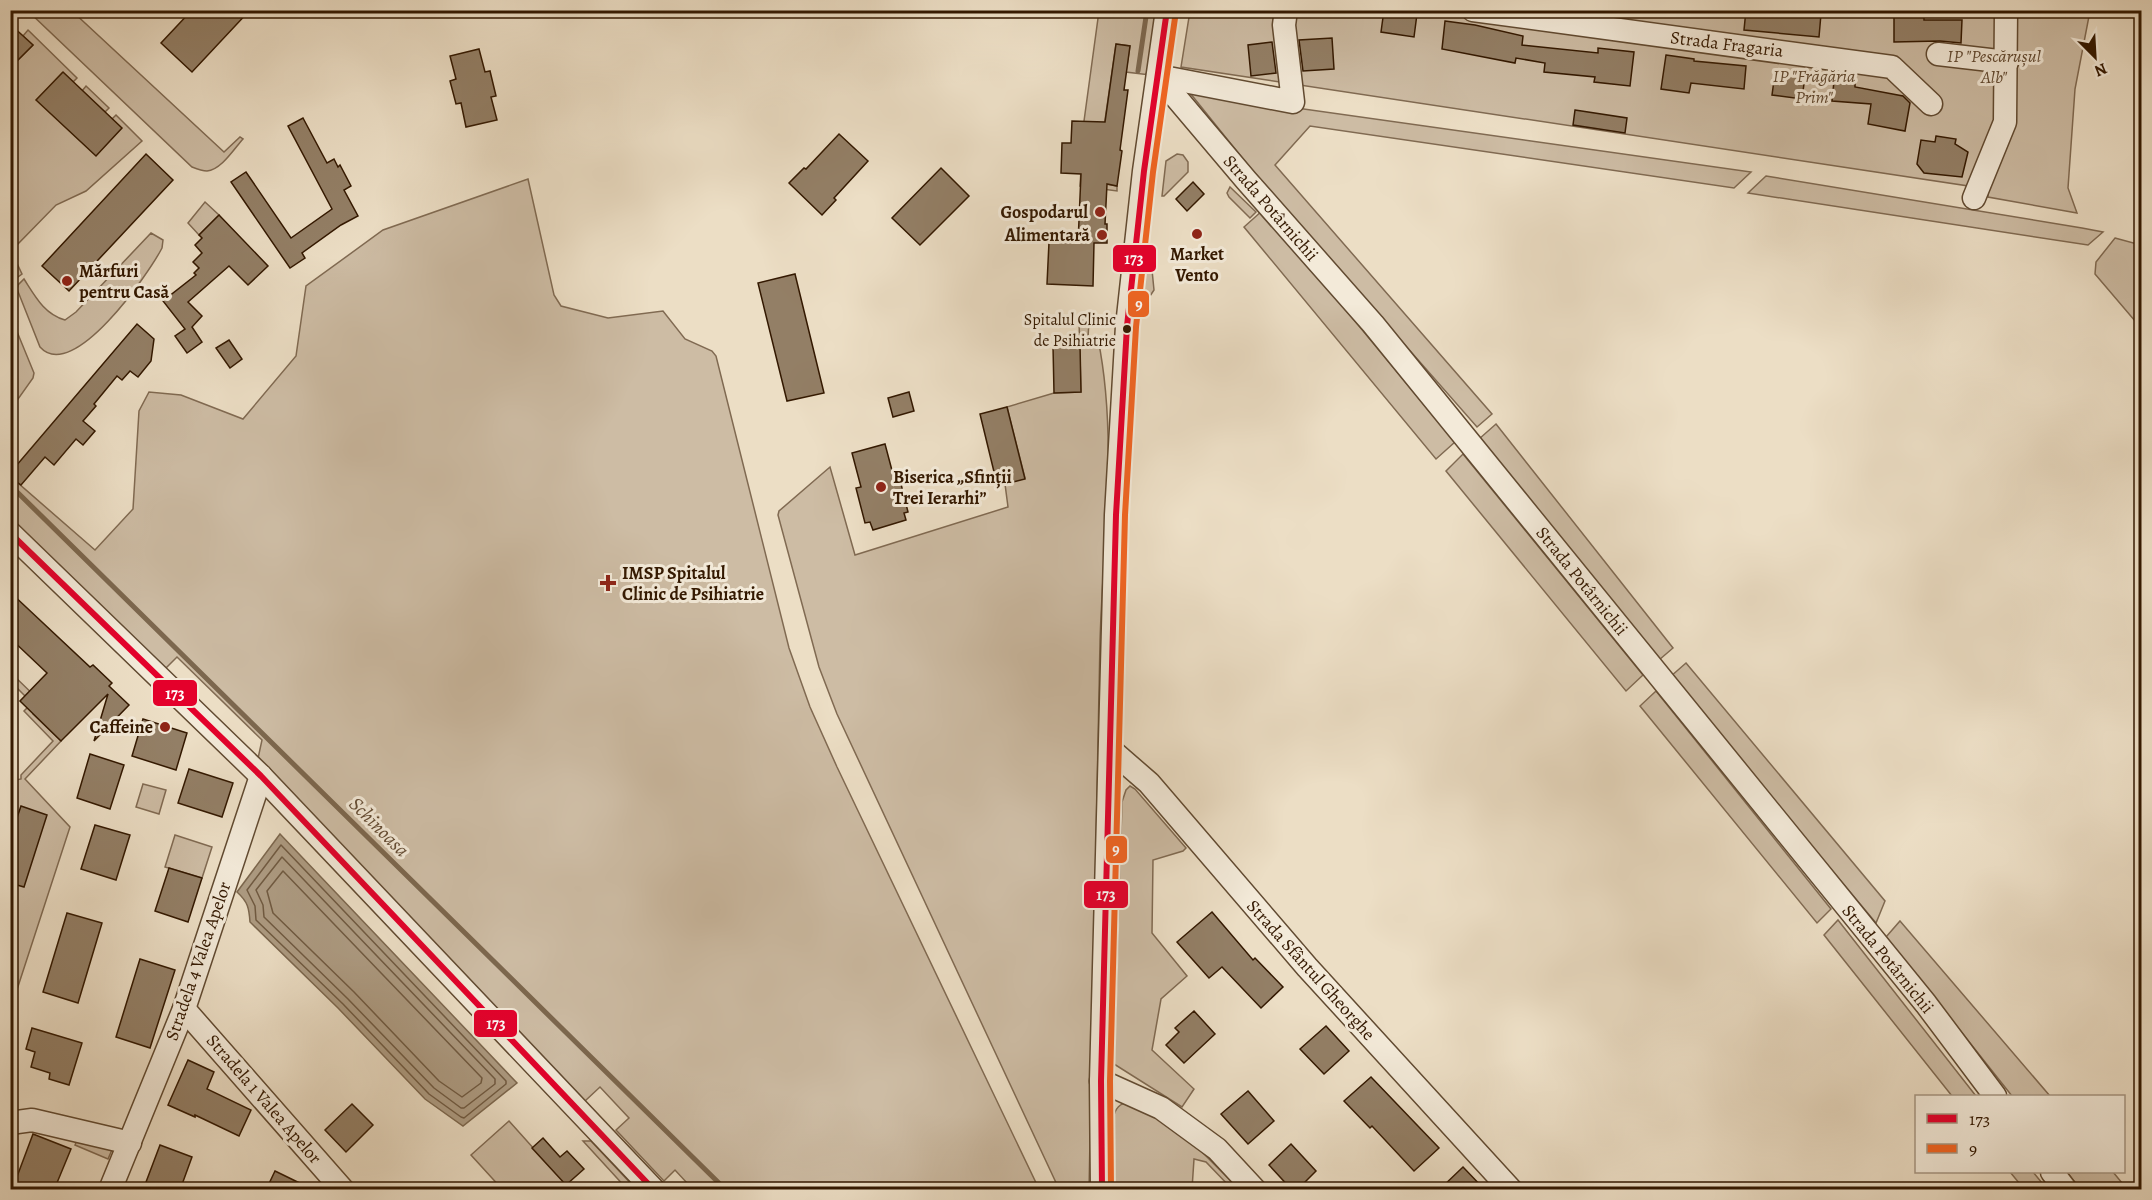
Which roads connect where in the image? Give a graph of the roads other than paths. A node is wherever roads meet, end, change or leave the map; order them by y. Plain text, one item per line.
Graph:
1 (1167, 10) edge
2 (1286, 10) edge
3 (1473, 10) edge
4 (2006, 10) edge
5 (1938, 54) dead end
6 (2007, 62) junction
7 (1158, 76) junction
8 (1931, 104) dead end
9 (1974, 198) dead end
10 (10, 533) edge
11 (1111, 750) junction
12 (261, 776) junction
13 (184, 1009) junction
14 (1101, 1081) junction
15 (1994, 1095) edge
16 (10, 1123) edge
17 (130, 1143) junction
18 (2053, 1173) edge
19 (340, 1188) edge
20 (110, 1190) edge
21 (654, 1190) edge
22 (1102, 1190) edge
23 (1255, 1190) edge
24 (1511, 1190) edge
25 (2066, 1190) edge

1 - 7 street
2 - 7 street
3 - 8 street, Strada Fragaria
4 - 6 street
5 - 6 street
6 - 9 street
7 - 11 street
7 - 15 street, Strada Potârnichii
10 - 12 street
11 - 14 street
11 - 24 street, Strada Sfântul Gheorghe
12 - 13 street, Stradela 4 Valea Apelor
12 - 21 street
13 - 17 street, Stradela 4 Valea Apelor
13 - 19 street, Stradela 1 Valea Apelor
14 - 22 street
14 - 23 street
16 - 17 street
17 - 20 street, Stradela 4 Valea Apelor
18 - 25 street

